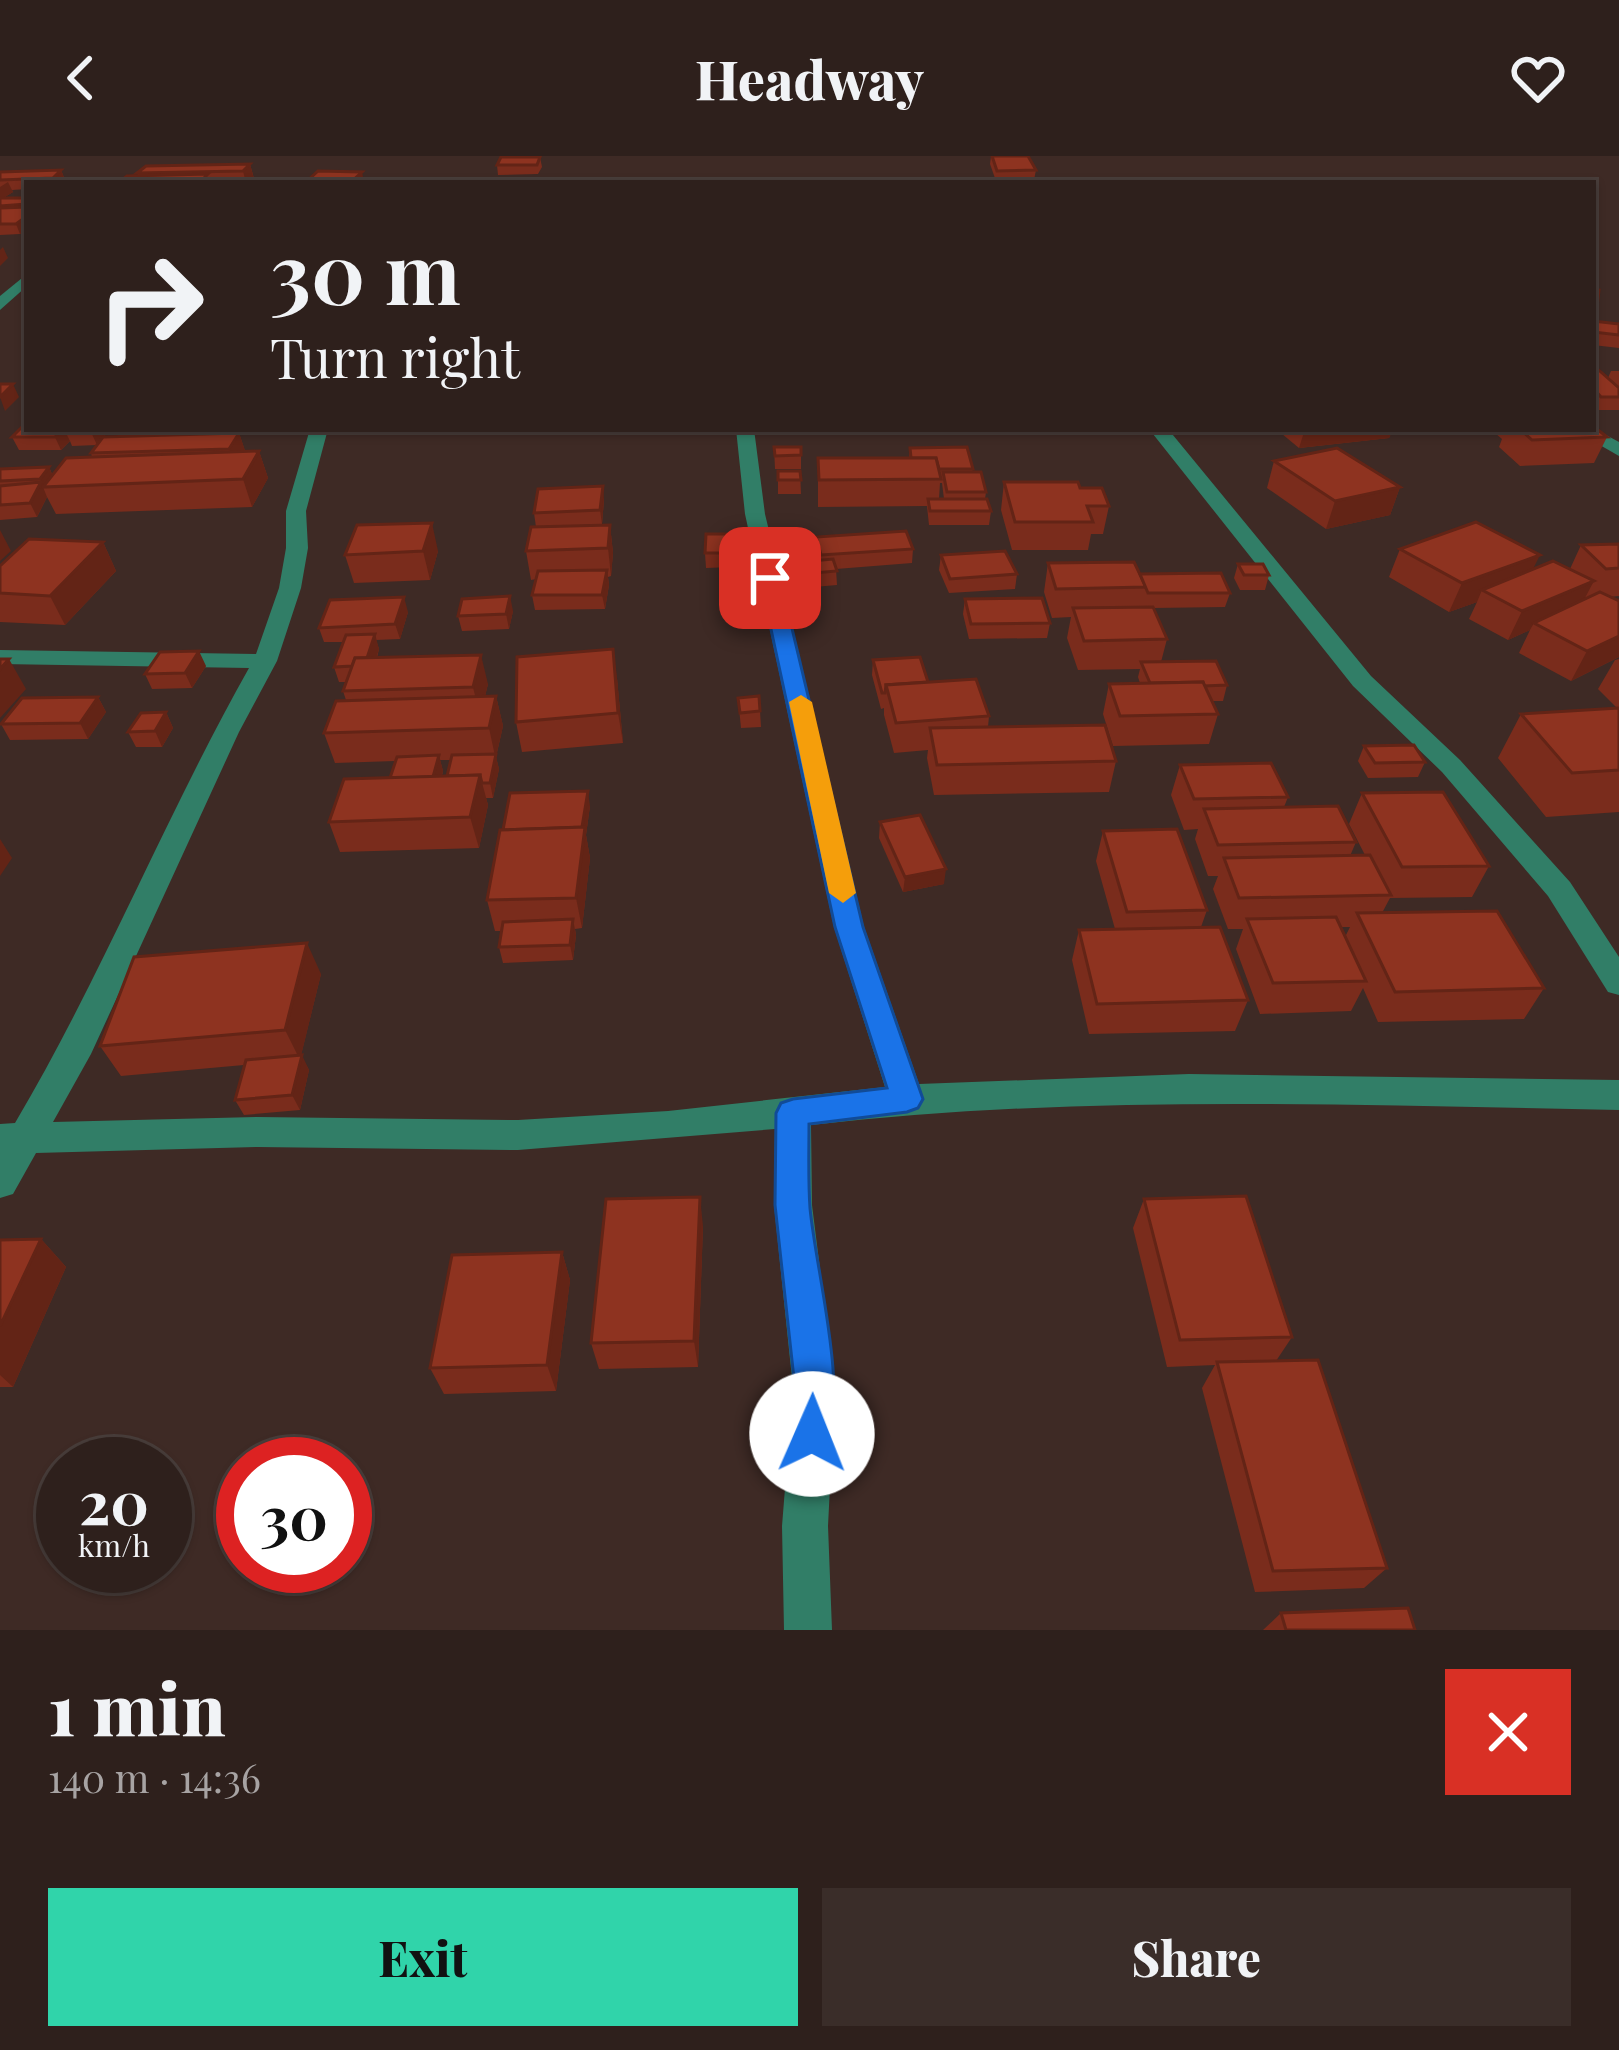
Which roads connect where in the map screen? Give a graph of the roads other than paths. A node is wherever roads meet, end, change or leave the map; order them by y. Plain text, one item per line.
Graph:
1 (24, 281) edge
2 (0, 305) edge
3 (318, 432) edge
4 (745, 432) edge
5 (1160, 432) edge
6 (1586, 432) edge
7 (1619, 450) edge
8 (0, 657) edge
9 (265, 661) junction
10 (1619, 983) edge
11 (1619, 1095) edge
12 (907, 1099) junction
13 (793, 1113) junction
14 (12, 1138) edge
15 (0, 1182) edge
16 (808, 1630) edge

1 - 2 street
3 - 9 street
4 - 12 street
5 - 10 street
6 - 7 street
8 - 9 street
9 - 14 street
11 - 12 street
12 - 13 street
13 - 14 street
13 - 16 street
14 - 15 street

